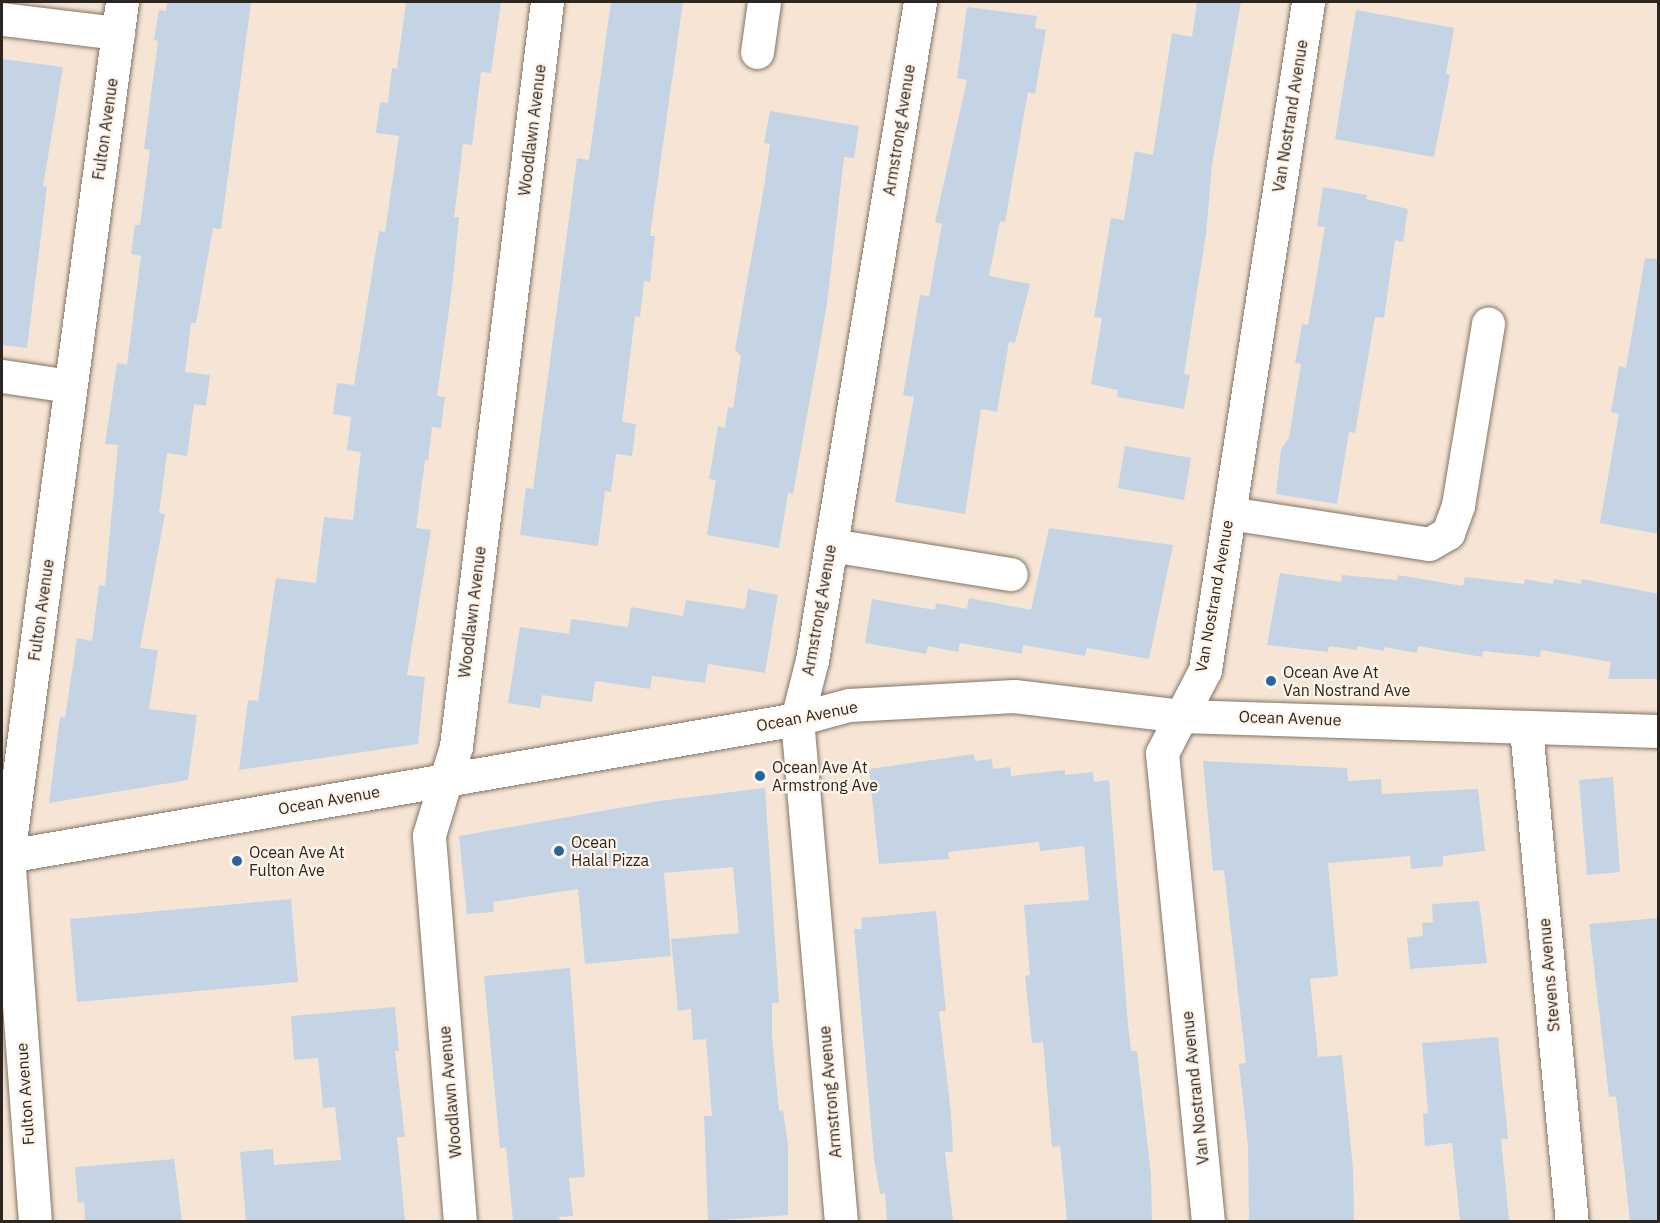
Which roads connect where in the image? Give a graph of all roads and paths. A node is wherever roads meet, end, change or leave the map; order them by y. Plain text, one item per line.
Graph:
1 (122, 2) edge
2 (547, 2) edge
3 (764, 2) edge
4 (920, 2) edge
5 (1308, 2) edge
6 (2, 19) edge
7 (118, 33) junction
8 (757, 52) dead end
9 (1488, 323) dead end
10 (2, 376) edge
11 (70, 386) junction
12 (1229, 513) junction
13 (831, 545) junction
14 (1011, 574) dead end
15 (1181, 716) junction
16 (797, 719) junction
17 (1526, 728) junction
18 (1659, 731) edge
19 (444, 780) junction
20 (5, 856) edge
21 (35, 1221) edge
22 (460, 1221) edge
23 (841, 1221) edge
24 (1208, 1221) edge
25 (1572, 1221) edge

1 - 7 street, Fulton Avenue
2 - 19 street, Woodlawn Avenue
3 - 8 street
4 - 13 street, Armstrong Avenue
5 - 12 street, Van Nostrand Avenue
6 - 7 street
7 - 11 street, Fulton Avenue
9 - 12 street
10 - 11 street
11 - 20 street, Fulton Avenue
12 - 15 street, Van Nostrand Avenue
13 - 14 street
13 - 16 street, Armstrong Avenue
15 - 16 street, Ocean Avenue
15 - 17 street, Ocean Avenue
15 - 24 street, Van Nostrand Avenue
16 - 19 street, Ocean Avenue
16 - 23 street, Armstrong Avenue
17 - 18 street, Ocean Avenue
17 - 25 street, Stevens Avenue
19 - 20 street, Ocean Avenue
19 - 22 street, Woodlawn Avenue
20 - 21 street, Fulton Avenue

